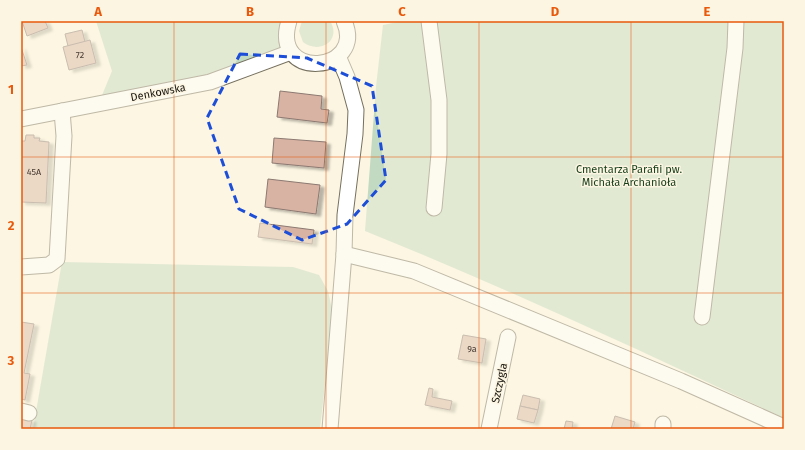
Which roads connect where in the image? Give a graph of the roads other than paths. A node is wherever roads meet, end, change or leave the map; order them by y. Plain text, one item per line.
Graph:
1 (289, 21) edge
2 (344, 21) edge
3 (429, 21) edge
4 (736, 21) edge
5 (291, 52) junction
6 (338, 56) junction
7 (62, 111) junction
8 (21, 119) edge
9 (434, 208) dead end
10 (344, 254) junction
11 (21, 267) edge
12 (702, 317) dead end
13 (508, 337) dead end
14 (784, 427) edge
15 (330, 429) edge
16 (489, 429) edge

1 - 5 street
2 - 6 street
3 - 9 street
4 - 12 street
5 - 6 street
5 - 7 street, Denkowska
6 - 10 street
7 - 8 street, Denkowska
7 - 11 street
10 - 14 street
10 - 15 street
13 - 16 street, Szczygla

